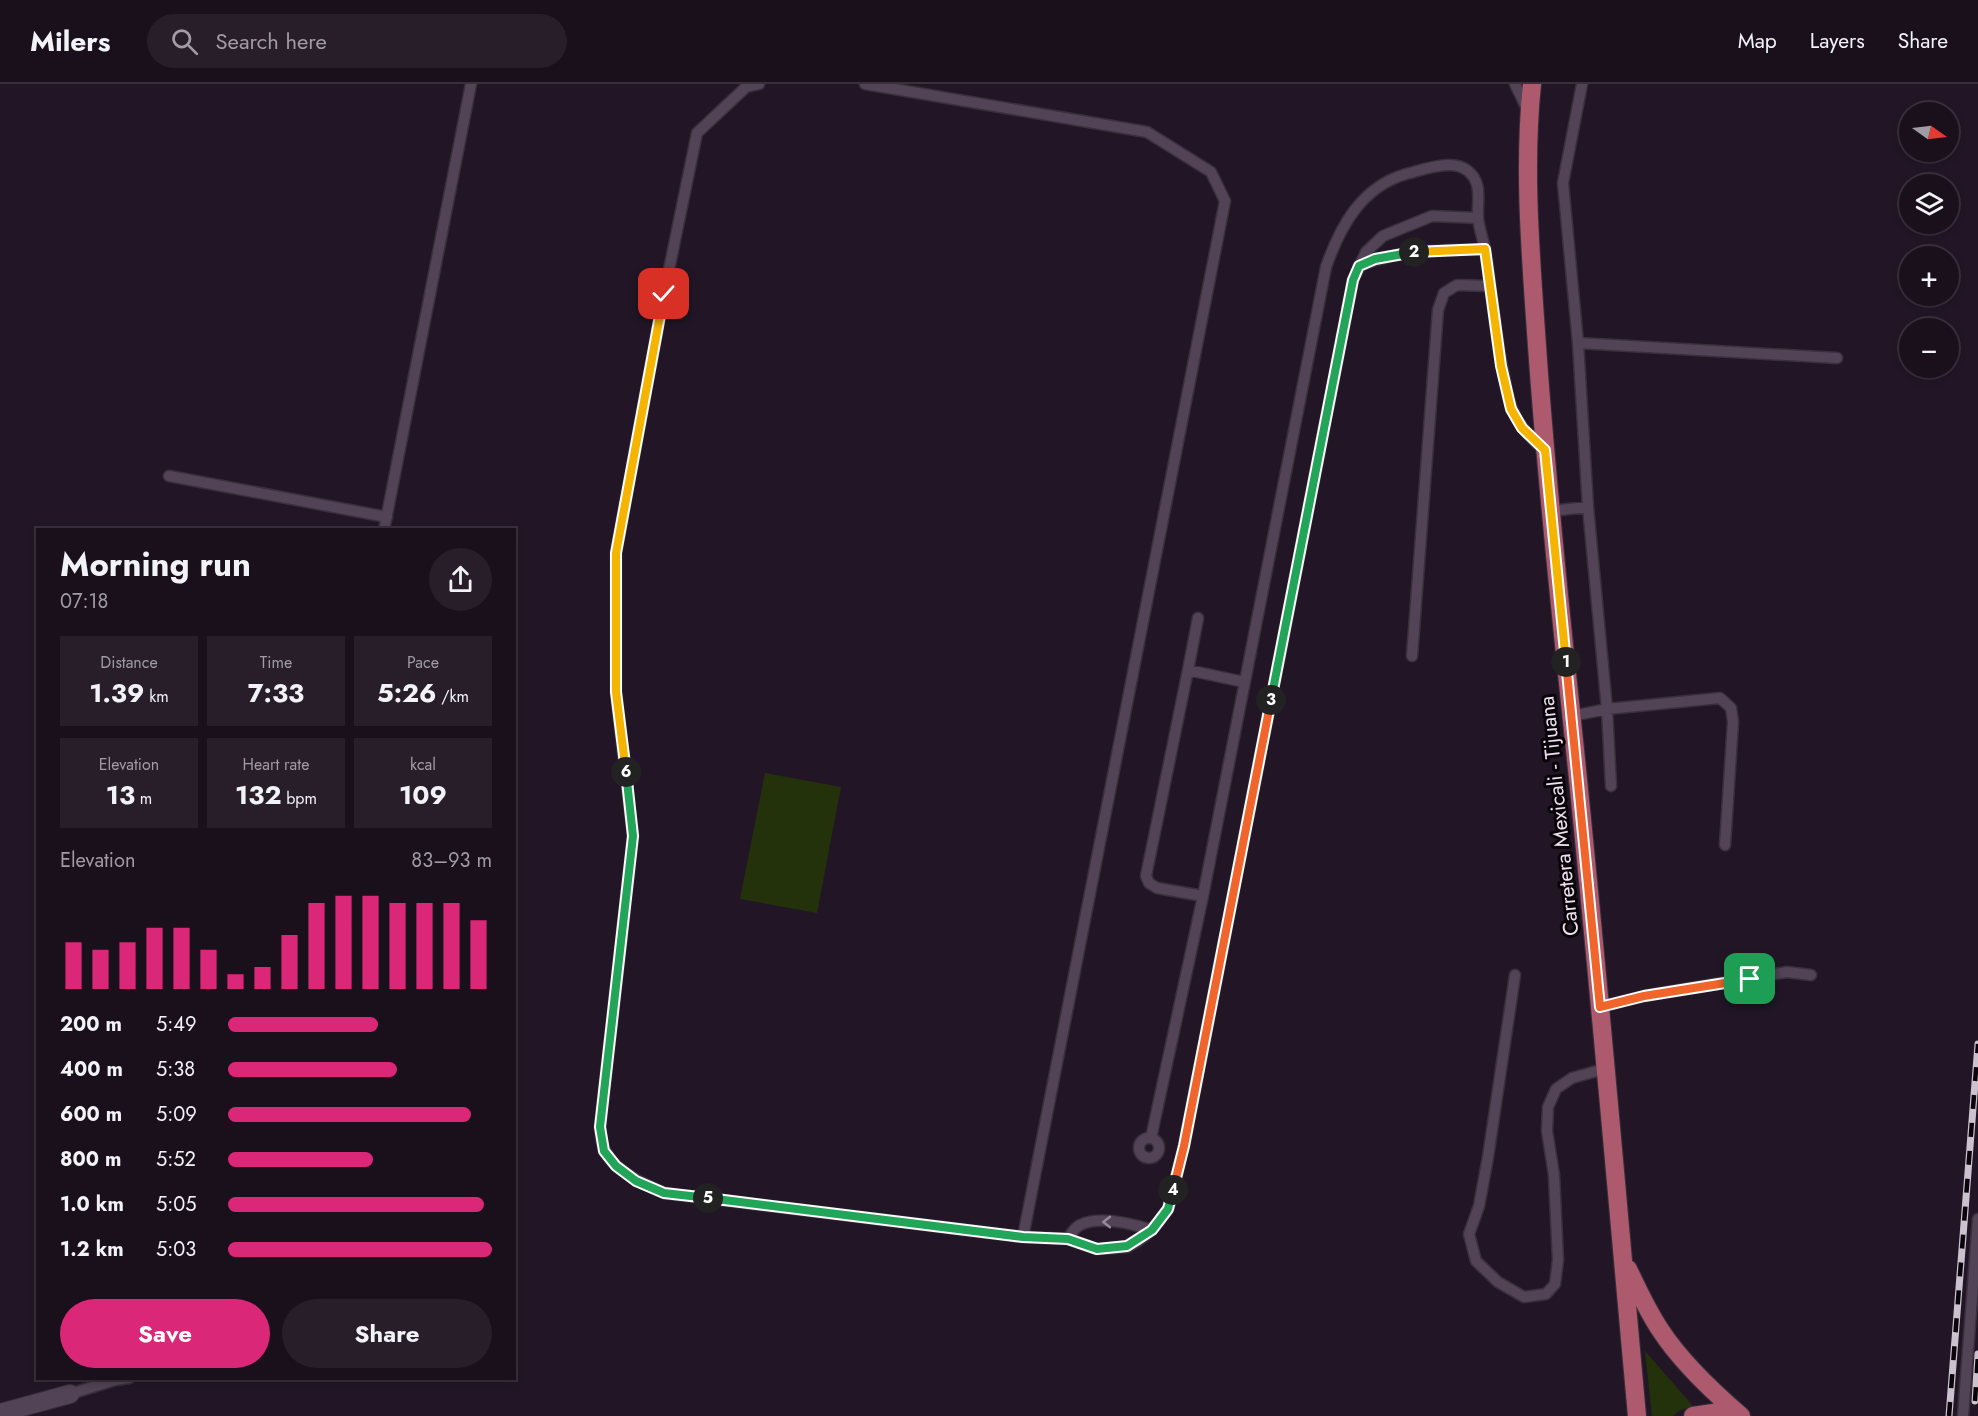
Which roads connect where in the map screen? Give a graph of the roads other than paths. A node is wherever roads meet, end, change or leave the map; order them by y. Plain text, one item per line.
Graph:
1 (471, 84) edge
2 (759, 84) edge
3 (865, 84) edge
4 (1515, 84) edge
5 (1532, 84) edge
6 (1582, 84) edge
7 (1529, 112) junction
8 (1478, 218) junction
9 (1485, 249) junction
10 (1359, 266) junction
11 (1489, 286) junction
12 (1578, 343) junction
13 (1837, 358) dead end
14 (1545, 450) junction
15 (169, 476) dead end
16 (1588, 507) junction
17 (1550, 511) junction
18 (387, 517) junction
19 (384, 528) edge
20 (1198, 618) dead end
21 (1412, 656) dead end
22 (1188, 670) junction
23 (1244, 682) junction
24 (1607, 709) junction
25 (1572, 716) junction
26 (1611, 786) dead end
27 (1725, 845) dead end
28 (1203, 896) junction
29 (1515, 975) dead end
30 (1811, 975) dead end
31 (1600, 1007) junction
32 (1604, 1069) junction
33 (1151, 1138) dead end
34 (1978, 1219) edge
35 (1152, 1230) junction
36 (1023, 1237) junction
37 (1068, 1239) junction
38 (1622, 1257) junction
39 (115, 1380) edge
40 (70, 1394) joint
41 (0, 1413) edge
42 (1737, 1413) edge
43 (1637, 1416) edge
44 (1693, 1416) edge
45 (1963, 1416) edge

1 - 18 lane
2 - 36 lane
3 - 36 lane
4 - 7 lane
5 - 7 main road, Carretera Mexicali - Tijuana
6 - 12 lane
7 - 14 main road, Carretera Mexicali - Tijuana
8 - 9 lane
8 - 10 lane
8 - 23 lane
9 - 10 lane
9 - 11 lane
10 - 35 lane
11 - 14 lane
11 - 21 lane
12 - 13 lane
12 - 16 lane
14 - 17 main road, Carretera Mexicali - Tijuana
15 - 18 lane
16 - 17 lane
16 - 24 lane
17 - 25 main road, Carretera Mexicali - Tijuana
18 - 19 lane
20 - 22 lane
22 - 23 lane
22 - 28 lane
23 - 28 lane
24 - 25 lane
24 - 26 lane
24 - 27 lane
25 - 31 main road, Carretera Mexicali - Tijuana
28 - 33 lane
29 - 32 lane
30 - 31 lane
31 - 32 main road, Carretera Mexicali - Tijuana
32 - 38 main road, Carretera Mexicali - Tijuana
34 - 45 lane
35 - 37 lane
35 -> 37 lane
36 - 37 lane
38 - 42 main road, Carretera Mexicali - Tijuana
38 - 43 main road, Carretera Mexicali - Tijuana
39 - 40 lane
40 - 41 street
42 - 44 main road

